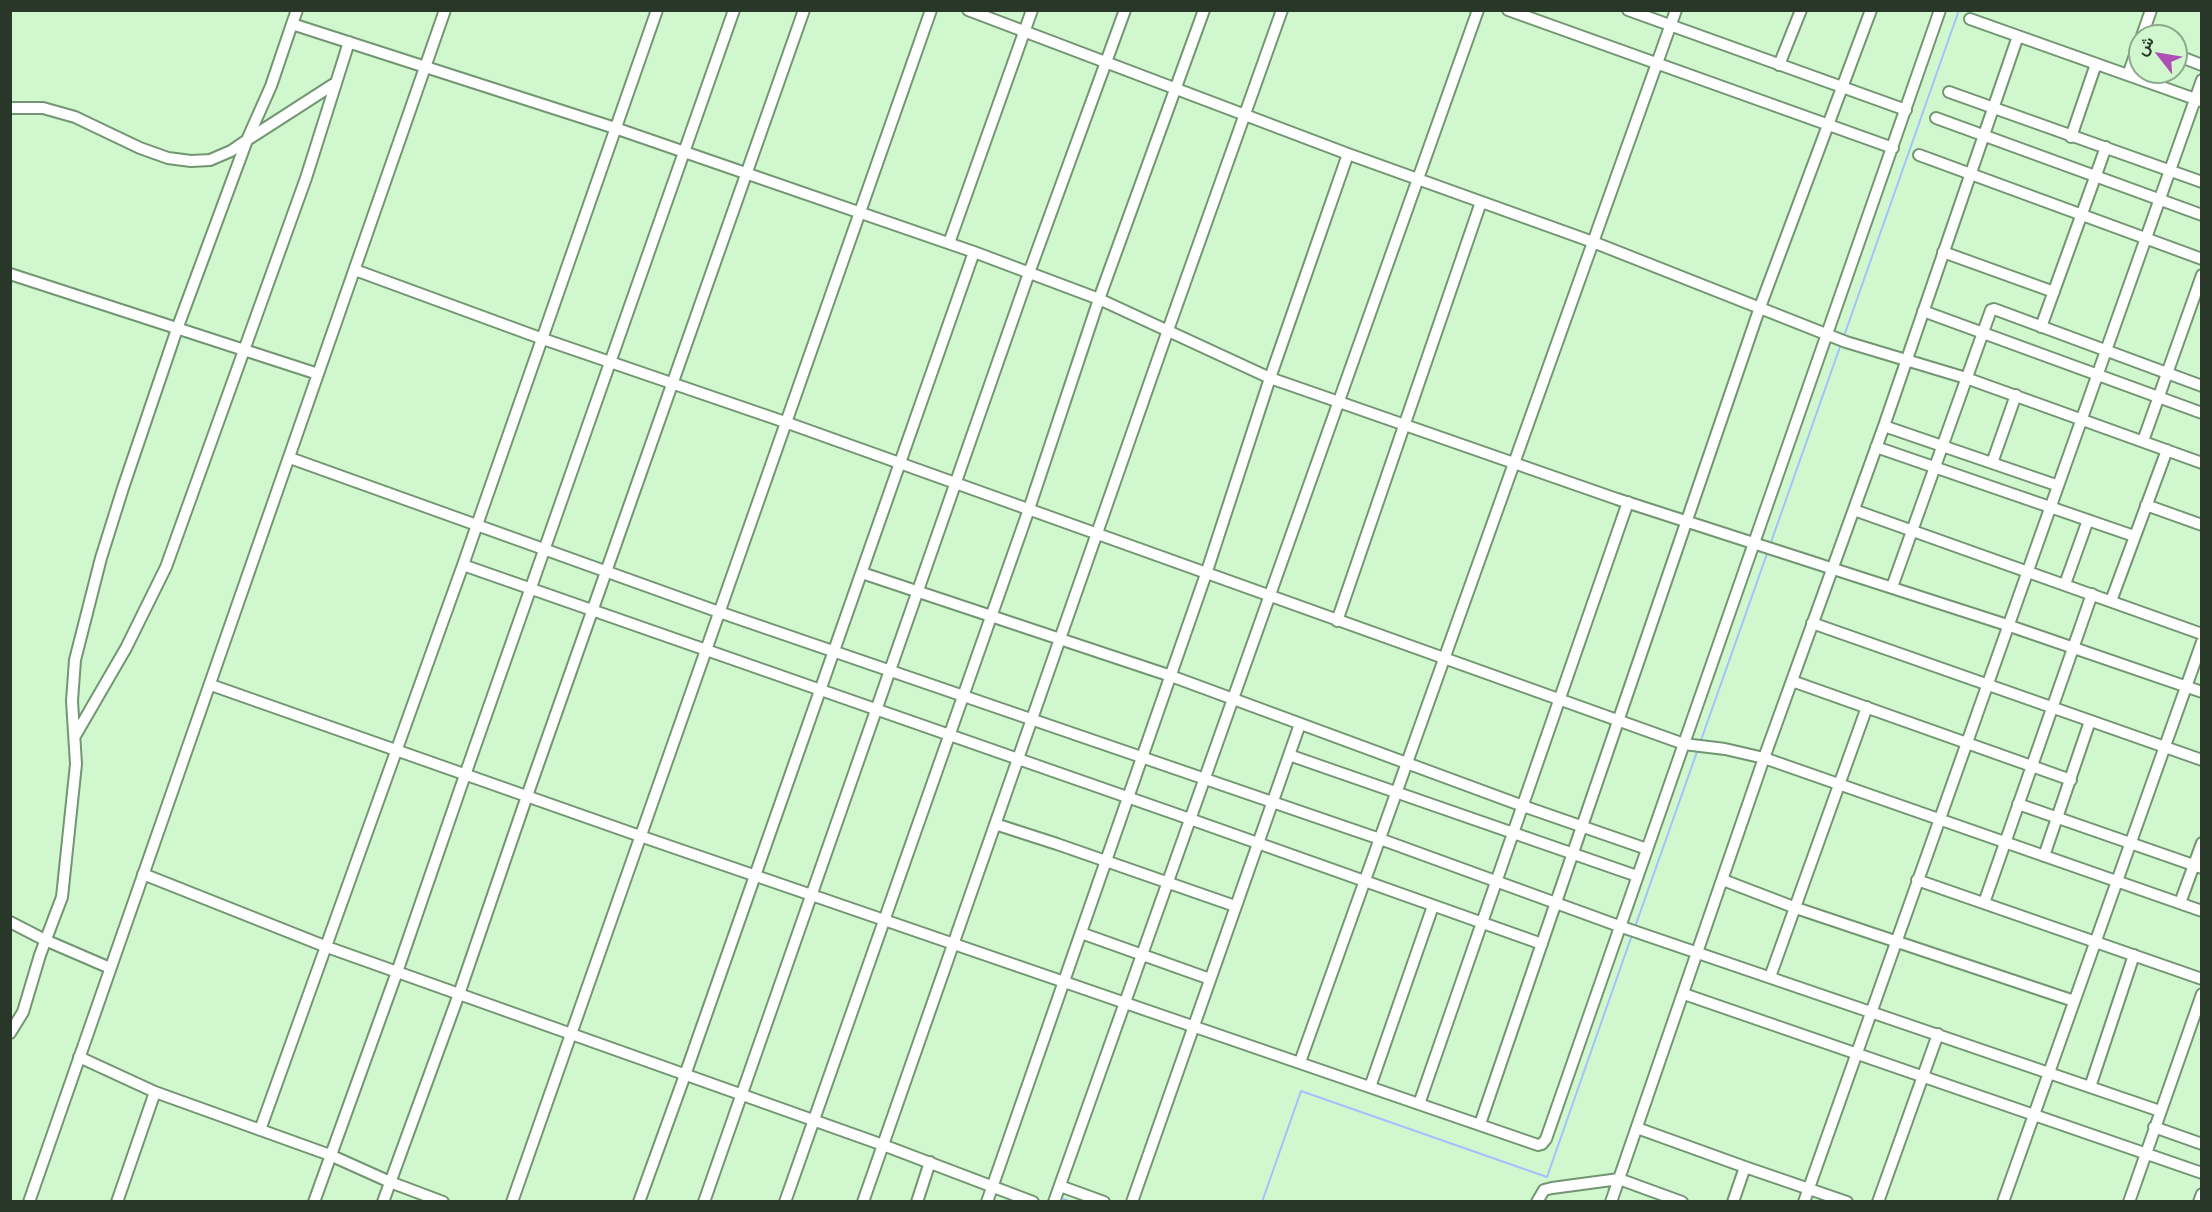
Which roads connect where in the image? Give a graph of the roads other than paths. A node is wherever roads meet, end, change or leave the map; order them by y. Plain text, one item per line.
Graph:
1 (297, 10) edge
2 (445, 10) edge
3 (657, 10) edge
4 (734, 10) edge
5 (804, 10) edge
6 (931, 10) edge
7 (968, 10) edge
8 (1032, 10) edge
9 (1125, 10) edge
10 (1204, 10) edge
11 (1282, 10) edge
12 (1478, 10) edge
13 (1508, 10) edge
14 (1628, 10) edge
15 (1676, 10) edge
16 (1801, 10) edge
17 (1870, 10) edge
18 (1940, 10) edge
19 (1970, 19) dead end
20 (292, 24) junction
21 (1670, 26) junction
22 (1024, 32) junction
23 (2018, 36) junction
24 (349, 42) junction
25 (1107, 63) junction
26 (1657, 64) junction
27 (2096, 64) junction
28 (1779, 65) junction
29 (425, 66) junction
30 (2128, 75) edge
31 (2202, 80) edge
32 (334, 84) junction
33 (2153, 84) edge
34 (1843, 87) junction
35 (1176, 89) junction
36 (1949, 92) dead end
37 (2198, 100) edge
38 (10, 108) edge
39 (1994, 108) junction
40 (1906, 110) junction
41 (1246, 115) junction
42 (1936, 118) dead end
43 (1829, 125) junction
44 (615, 128) junction
45 (1984, 136) junction
46 (2071, 137) junction
47 (247, 140) junction
48 (2106, 147) junction
49 (1893, 148) junction
50 (684, 152) junction
51 (1348, 154) junction
52 (1919, 155) dead end
53 (2169, 171) junction
54 (746, 172) junction
55 (1970, 174) junction
56 (2095, 176) junction
57 (1418, 179) junction
58 (2202, 182) edge
59 (2159, 199) junction
60 (1481, 202) junction
61 (860, 212) junction
62 (2081, 214) junction
63 (2202, 215) edge
64 (2145, 238) junction
65 (949, 243) junction
66 (1593, 243) junction
67 (974, 252) junction
68 (1943, 252) junction
69 (2202, 259) edge
70 (355, 270) junction
71 (1029, 273) junction
72 (10, 274) edge
73 (2202, 275) edge
74 (2054, 292) junction
75 (1099, 299) junction
76 (1760, 307) junction
77 (1923, 311) junction
78 (2041, 327) junction
79 (177, 329) junction
80 (1168, 330) junction
81 (1982, 332) junction
82 (1827, 333) junction
83 (543, 339) junction
84 (243, 351) junction
85 (2105, 351) junction
86 (1906, 358) junction
87 (610, 362) junction
88 (318, 374) junction
89 (2097, 374) junction
90 (2167, 374) junction
91 (1270, 378) junction
92 (1966, 378) junction
93 (671, 384) junction
94 (2202, 386) edge
95 (2016, 396) junction
96 (2158, 397) junction
97 (1339, 402) junction
98 (2202, 413) edge
99 (2081, 419) junction
100 (785, 422) junction
101 (1403, 424) junction
102 (1884, 426) junction
103 (2143, 441) junction
104 (1942, 446) junction
105 (1876, 447) junction
106 (2167, 450) junction
107 (290, 458) junction
108 (1514, 463) junction
109 (1992, 463) junction
110 (2202, 463) edge
111 (900, 464) junction
112 (1934, 467) junction
113 (956, 484) junction
114 (2056, 485) junction
115 (1628, 502) junction
116 (2146, 505) junction
117 (2049, 507) junction
118 (1029, 509) junction
119 (1854, 510) junction
120 (1686, 520) junction
121 (2088, 520) junction
122 (477, 525) junction
123 (2202, 525) edge
124 (1912, 531) junction
125 (1096, 535) junction
126 (2134, 536) junction
127 (1754, 543) junction
128 (544, 549) junction
129 (463, 565) junction
130 (1833, 568) junction
131 (2026, 570) junction
132 (606, 571) junction
133 (862, 573) junction
134 (1206, 574) junction
135 (2065, 584) junction
136 (1892, 587) junction
137 (530, 589) junction
138 (917, 592) junction
139 (2092, 594) junction
140 (1269, 597) junction
141 (2111, 601) junction
142 (593, 610) junction
143 (719, 612) junction
144 (990, 616) junction
145 (1337, 621) junction
146 (1812, 623) junction
147 (2007, 625) junction
148 (2202, 633) edge
149 (1059, 639) junction
150 (2202, 642) edge
151 (2073, 647) junction
152 (706, 650) junction
153 (834, 652) junction
154 (1444, 658) junction
155 (889, 671) junction
156 (1171, 676) junction
157 (1792, 681) junction
158 (1987, 684) junction
159 (211, 685) junction
160 (2186, 687) junction
161 (821, 689) junction
162 (2202, 692) edge
163 (963, 695) junction
164 (1233, 699) junction
165 (1560, 700) junction
166 (1867, 707) junction
167 (2052, 707) junction
168 (877, 709) junction
169 (1031, 719) junction
170 (1617, 720) junction
171 (2090, 721) junction
172 (1300, 724) junction
173 (949, 734) junction
174 (75, 736) junction
175 (1967, 743) junction
176 (1684, 744) junction
177 (2164, 747) junction
178 (396, 750) junction
179 (1289, 755) junction
180 (1017, 758) junction
181 (1142, 758) junction
182 (1764, 758) junction
183 (2202, 760) edge
184 (1407, 762) junction
185 (2032, 766) junction
186 (465, 775) junction
187 (1204, 780) junction
188 (2071, 780) junction
189 (1839, 784) junction
190 (1396, 792) junction
191 (526, 796) junction
192 (1128, 797) junction
193 (1273, 802) junction
194 (2019, 804) junction
195 (1523, 806) junction
196 (2058, 816) junction
197 (1190, 819) junction
198 (1940, 819) junction
199 (995, 825) junction
200 (1581, 826) junction
201 (1513, 833) junction
202 (640, 836) junction
203 (1380, 839) junction
204 (2005, 842) junction
205 (2131, 842) junction
206 (2202, 843) edge
207 (1258, 844) junction
208 (1647, 849) junction
209 (1572, 854) junction
210 (2044, 856) junction
211 (1106, 861) junction
212 (2198, 867) edge
213 (143, 874) junction
214 (754, 874) junction
215 (1637, 876) junction
216 (1723, 880) junction
217 (1917, 880) junction
218 (2117, 881) junction
219 (1168, 882) junction
220 (1364, 882) junction
221 (1496, 882) junction
222 (811, 894) junction
223 (1556, 902) junction
224 (1984, 903) junction
225 (2180, 903) junction
226 (1235, 906) junction
227 (1433, 906) junction
228 (1796, 908) junction
229 (2202, 911) edge
230 (884, 919) junction
231 (10, 922) edge
232 (1482, 923) junction
233 (1619, 926) junction
234 (1081, 933) junction
235 (45, 940) junction
236 (1895, 941) junction
237 (2095, 941) junction
238 (954, 943) junction
239 (1542, 944) junction
240 (327, 947) junction
241 (1698, 953) junction
242 (2134, 955) junction
243 (1142, 956) junction
244 (111, 968) junction
245 (397, 972) junction
246 (1770, 977) junction
247 (1210, 979) junction
248 (2202, 979) edge
249 (1064, 981) junction
250 (459, 994) junction
251 (1684, 994) junction
252 (2202, 994) edge
253 (2074, 1001) junction
254 (1125, 1002) junction
255 (1870, 1011) junction
256 (1193, 1026) junction
257 (10, 1033) edge
258 (572, 1034) junction
259 (1938, 1034) junction
260 (1855, 1054) junction
261 (79, 1057) junction
262 (1300, 1062) junction
263 (2049, 1074) junction
264 (686, 1075) junction
265 (1923, 1077) junction
266 (1370, 1087) junction
267 (2090, 1088) junction
268 (155, 1092) junction
269 (742, 1095) junction
270 (1419, 1104) junction
271 (2160, 1111) junction
272 (2034, 1115) junction
273 (815, 1121) junction
274 (1480, 1124) junction
275 (2154, 1127) junction
276 (1637, 1128) junction
277 (260, 1130) junction
278 (2202, 1144) edge
279 (883, 1145) junction
280 (2146, 1154) junction
281 (330, 1155) junction
282 (930, 1162) junction
283 (1745, 1167) junction
284 (2202, 1173) edge
285 (1619, 1179) junction
286 (390, 1182) junction
287 (993, 1186) junction
288 (1060, 1186) junction
289 (1808, 1188) junction
290 (2202, 1194) edge
291 (28, 1202) edge
292 (117, 1202) edge
293 (314, 1202) edge
294 (383, 1202) edge
295 (443, 1202) edge
296 (512, 1202) edge
297 (639, 1202) edge
298 (704, 1202) edge
299 (785, 1202) edge
300 (863, 1202) edge
301 (917, 1202) edge
302 (987, 1202) edge
303 (1033, 1202) edge
304 (1054, 1202) edge
305 (1104, 1202) edge
306 (1132, 1202) edge
307 (1537, 1202) edge
308 (1611, 1202) edge
309 (1682, 1202) edge
310 (1733, 1202) edge
311 (1804, 1202) edge
312 (1847, 1202) edge
313 (1878, 1202) edge
314 (2003, 1202) edge
315 (2129, 1202) edge
316 (2199, 1202) edge

1 - 20 street
2 - 29 street
3 - 44 street
4 - 50 street
5 - 54 street
6 - 61 street
7 - 22 street
8 - 22 street
9 - 25 street
10 - 35 street
11 - 41 street
12 - 57 street
13 - 26 street
14 - 21 street
15 - 21 street
16 - 28 street
17 - 34 street
18 - 40 street
19 - 23 street
20 - 24 street
20 - 47 street
21 - 26 street
21 - 28 street
22 - 25 street
22 - 65 street
23 - 27 street
23 - 39 street
24 - 29 street
24 - 32 street
25 - 35 street
25 - 71 street
26 - 43 street
26 - 66 street
27 - 30 street
27 - 46 street
28 - 34 street
29 - 44 street
29 - 70 street
31 - 37 street
32 - 47 street
32 - 84 street
33 - 37 street
34 - 40 street
34 - 43 street
35 - 41 street
35 - 75 street
36 - 39 street
37 - 53 street
38 - 47 street
39 - 45 street
39 - 46 street
40 - 49 street
41 - 51 street
41 - 80 street
42 - 45 street
43 - 49 street
43 - 76 street
44 - 50 street
44 - 83 street
45 - 55 street
45 - 56 street
46 - 48 street
47 - 79 street
48 - 53 street
48 - 56 street
49 - 82 street
50 - 54 street
50 - 87 street
51 - 57 street
51 - 91 street
52 - 55 street
53 - 58 street
53 - 59 street
54 - 61 street
54 - 93 street
55 - 62 street
55 - 68 street
56 - 59 street
56 - 62 street
57 - 60 street
57 - 97 street
59 - 63 street
59 - 64 street
60 - 66 street
60 - 101 street
61 - 65 street
61 - 100 street
62 - 64 street
62 - 74 street
64 - 69 street
64 - 85 street
65 - 67 street
66 - 76 street
66 - 108 street
67 - 71 street
67 - 111 street
68 - 74 street
68 - 77 street
70 - 83 street
70 - 88 street
71 - 75 street
71 - 113 street
72 - 79 street
73 - 90 street
74 - 78 street
75 - 80 street
75 - 118 street
76 - 82 street
76 - 120 street
77 - 81 street
77 - 86 street
78 - 81 street
78 - 85 street
79 - 84 street
79 - 174 street
80 - 91 street
80 - 125 street
81 - 89 street
81 - 92 street
82 - 86 street
82 - 127 street
83 - 87 street
83 - 122 street
84 - 88 street
84 - 174 street
85 - 89 street
85 - 90 street
86 - 92 street
86 - 102 street
87 - 93 street
87 - 128 street
88 - 107 street
89 - 96 street
89 - 99 street
90 - 94 street
90 - 96 street
91 - 97 street
91 - 134 street
92 - 95 street
92 - 104 street
93 - 100 street
93 - 132 street
95 - 99 street
95 - 109 street
96 - 98 street
96 - 103 street
97 - 101 street
97 - 140 street
99 - 103 street
99 - 114 street
100 - 111 street
100 - 143 street
101 - 108 street
101 - 145 street
102 - 104 street
102 - 105 street
103 - 106 street
104 - 109 street
104 - 112 street
105 - 112 street
105 - 119 street
106 - 110 street
106 - 116 street
107 - 122 street
107 - 159 street
108 - 115 street
108 - 154 street
109 - 114 street
111 - 113 street
111 - 133 street
112 - 117 street
112 - 124 street
113 - 118 street
113 - 138 street
114 - 117 street
115 - 120 street
115 - 165 street
116 - 123 street
116 - 126 street
117 - 121 street
117 - 131 street
118 - 125 street
118 - 144 street
119 - 124 street
119 - 130 street
120 - 127 street
120 - 170 street
121 - 126 street
121 - 135 street
122 - 128 street
122 - 129 street
124 - 131 street
124 - 136 street
125 - 134 street
125 - 149 street
126 - 141 street
127 - 130 street
127 - 176 street
128 - 132 street
128 - 137 street
129 - 137 street
129 - 178 street
130 - 136 street
130 - 146 street
131 - 135 street
131 - 147 street
132 - 142 street
132 - 143 street
133 - 138 street
133 - 153 street
134 - 140 street
134 - 156 street
135 - 139 street
136 - 147 street
137 - 142 street
137 - 186 street
138 - 144 street
138 - 155 street
139 - 141 street
139 - 151 street
140 - 145 street
140 - 164 street
141 - 148 street
142 - 152 street
142 - 191 street
143 - 152 street
143 - 153 street
144 - 149 street
144 - 163 street
145 - 154 street
146 - 157 street
146 - 158 street
147 - 151 street
147 - 158 street
149 - 156 street
149 - 169 street
150 - 160 street
151 - 160 street
151 - 167 street
152 - 161 street
152 - 202 street
153 - 155 street
153 - 161 street
154 - 165 street
154 - 184 street
155 - 163 street
155 - 168 street
156 - 164 street
156 - 181 street
157 - 166 street
157 - 182 street
158 - 167 street
158 - 175 street
159 - 178 street
159 - 213 street
160 - 162 street
160 - 177 street
161 - 168 street
161 - 214 street
163 - 169 street
163 - 173 street
164 - 172 street
164 - 187 street
165 - 170 street
165 - 195 street
166 - 175 street
166 - 189 street
167 - 171 street
167 - 185 street
168 - 173 street
168 - 222 street
169 - 180 street
169 - 181 street
170 - 176 street
170 - 200 street
171 - 177 street
171 - 188 street
172 - 179 street
172 - 184 street
173 - 180 street
173 - 230 street
174 - 235 street
175 - 185 street
175 - 198 street
176 - 182 street
176 - 208 street
177 - 183 street
177 - 205 street
178 - 186 street
178 - 240 street
179 - 190 street
179 - 193 street
180 - 192 street
180 - 199 street
181 - 187 street
181 - 192 street
182 - 189 street
182 - 216 street
184 - 190 street
184 - 195 street
185 - 188 street
185 - 194 street
186 - 191 street
186 - 245 street
187 - 193 street
187 - 197 street
188 - 196 street
189 - 198 street
189 - 228 street
190 - 201 street
190 - 203 street
191 - 202 street
191 - 250 street
192 - 197 street
192 - 211 street
193 - 203 street
193 - 207 street
194 - 196 street
194 - 204 street
195 - 200 street
195 - 201 street
196 - 205 street
196 - 210 street
197 - 207 street
197 - 219 street
198 - 204 street
198 - 217 street
199 - 211 street
199 - 238 street
200 - 208 street
200 - 209 street
201 - 209 street
201 - 221 street
202 - 214 street
202 - 258 street
203 - 220 street
203 - 221 street
204 - 210 street
204 - 224 street
205 - 212 street
205 - 218 street
206 - 212 street
207 - 220 street
207 - 226 street
208 - 215 street
209 - 215 street
209 - 223 street
210 - 218 street
211 - 219 street
211 - 234 street
212 - 225 street
213 - 240 street
213 - 244 street
214 - 222 street
214 - 264 street
215 - 233 street
216 - 228 street
216 - 241 street
217 - 224 street
217 - 236 street
218 - 225 street
218 - 237 street
219 - 226 street
219 - 243 street
220 - 227 street
220 - 262 street
221 - 223 street
221 - 232 street
222 - 230 street
222 - 269 street
223 - 233 street
223 - 239 street
224 - 237 street
225 - 229 street
226 - 247 street
227 - 232 street
227 - 266 street
228 - 236 street
228 - 246 street
230 - 238 street
230 - 273 street
231 - 235 street
232 - 239 street
232 - 270 street
233 - 241 street
233 - 274 street
234 - 243 street
234 - 249 street
235 - 244 street
235 - 257 street
236 - 253 street
236 - 255 street
237 - 242 street
237 - 253 street
238 - 249 street
238 - 279 street
239 - 274 street
240 - 245 street
240 - 277 street
241 - 246 street
241 - 251 street
242 - 248 street
242 - 267 street
243 - 247 street
243 - 254 street
244 - 261 street
245 - 250 street
245 - 281 street
246 - 255 street
247 - 256 street
249 - 254 street
249 - 287 street
250 - 258 street
250 - 286 street
251 - 260 street
251 - 276 street
252 - 271 street
253 - 263 street
254 - 256 street
254 - 288 street
255 - 259 street
255 - 260 street
256 - 262 street
256 - 306 street
258 - 264 street
258 - 296 street
259 - 263 street
259 - 265 street
260 - 265 street
260 - 289 street
261 - 268 street
261 - 291 street
262 - 266 street
263 - 267 street
263 - 272 street
264 - 269 street
264 - 297 street
265 - 272 street
265 - 313 street
266 - 270 street
267 - 271 street
268 - 277 street
268 - 292 street
269 - 273 street
269 - 298 street
270 - 274 street
271 - 275 street
272 - 280 street
272 - 314 street
273 - 279 street
273 - 299 street
275 - 278 street
275 - 280 street
276 - 283 street
276 - 285 street
277 - 281 street
279 - 282 street
279 - 300 street
280 - 284 street
280 - 315 street
281 - 286 street
281 - 293 street
282 - 287 street
282 - 301 street
283 - 289 street
283 - 310 street
285 - 307 street
285 - 308 street
285 - 309 street
286 - 294 street
286 - 295 street
287 - 302 street
287 - 303 street
288 - 304 street
288 - 305 street
289 - 311 street
289 - 312 street
290 - 316 street

